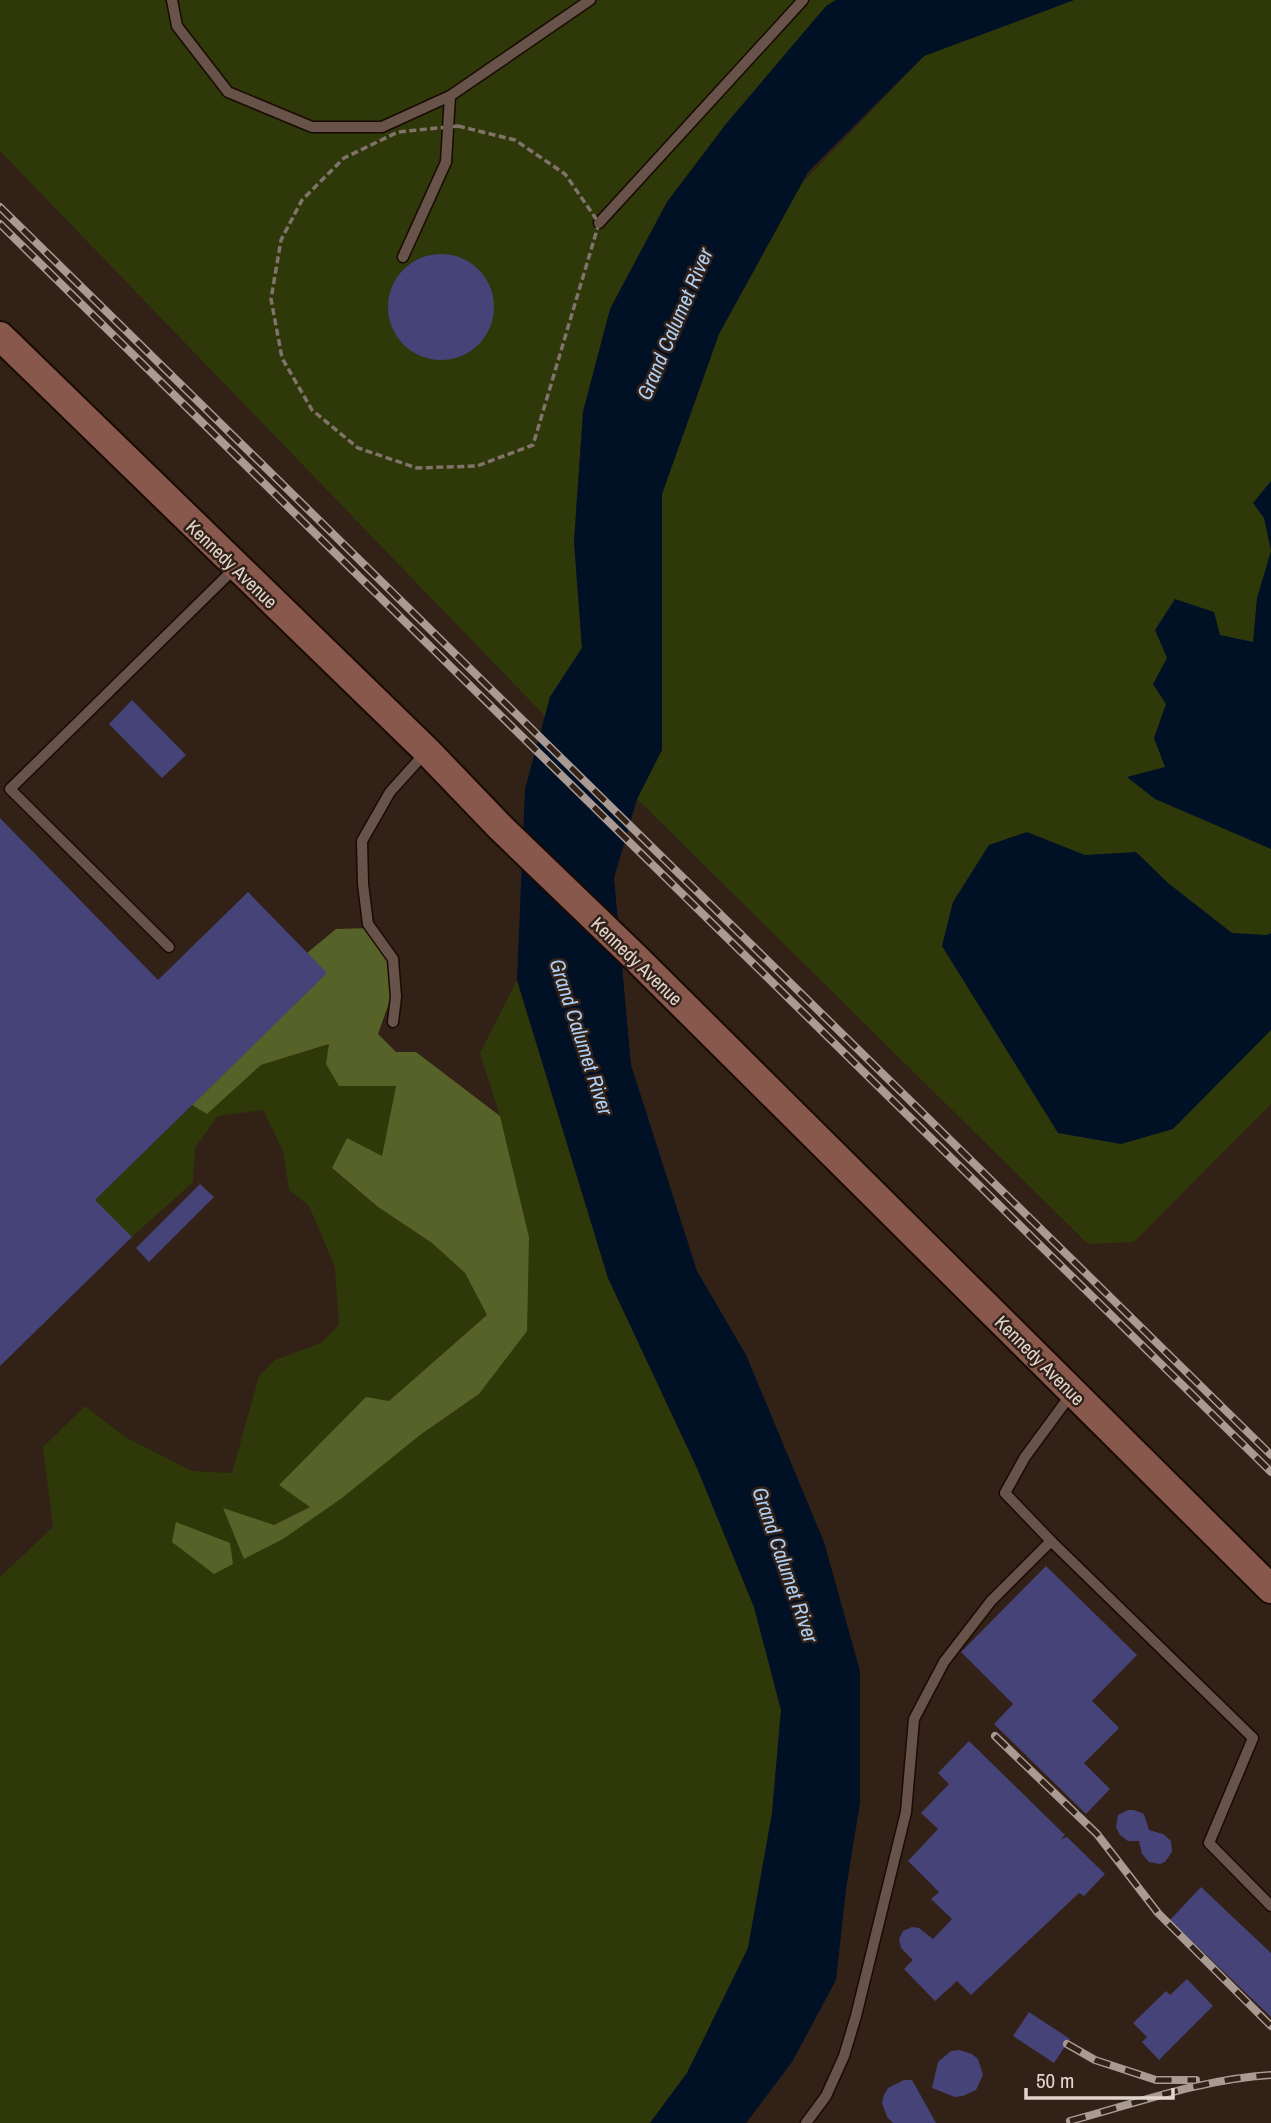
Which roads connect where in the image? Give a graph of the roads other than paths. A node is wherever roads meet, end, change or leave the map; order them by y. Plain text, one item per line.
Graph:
1 (172, 0) edge
2 (590, 0) edge
3 (803, 0) edge
4 (450, 96) junction
5 (599, 223) road end
6 (404, 257) dead end
7 (0, 336) edge
8 (235, 567) junction
9 (426, 751) junction
10 (169, 947) dead end
11 (393, 1022) dead end
12 (1072, 1393) junction
13 (1051, 1541) junction
14 (1271, 1589) edge
15 (1271, 1906) edge
16 (806, 2123) edge

1 - 4 lane
2 - 4 lane
3 - 5 lane
4 - 6 lane
7 - 8 main road, Kennedy Avenue
8 - 9 main road, Kennedy Avenue
8 - 10 lane
9 - 11 lane
9 - 12 main road, Kennedy Avenue
12 - 13 lane
12 - 14 main road, Kennedy Avenue
13 - 15 lane
13 - 16 lane

